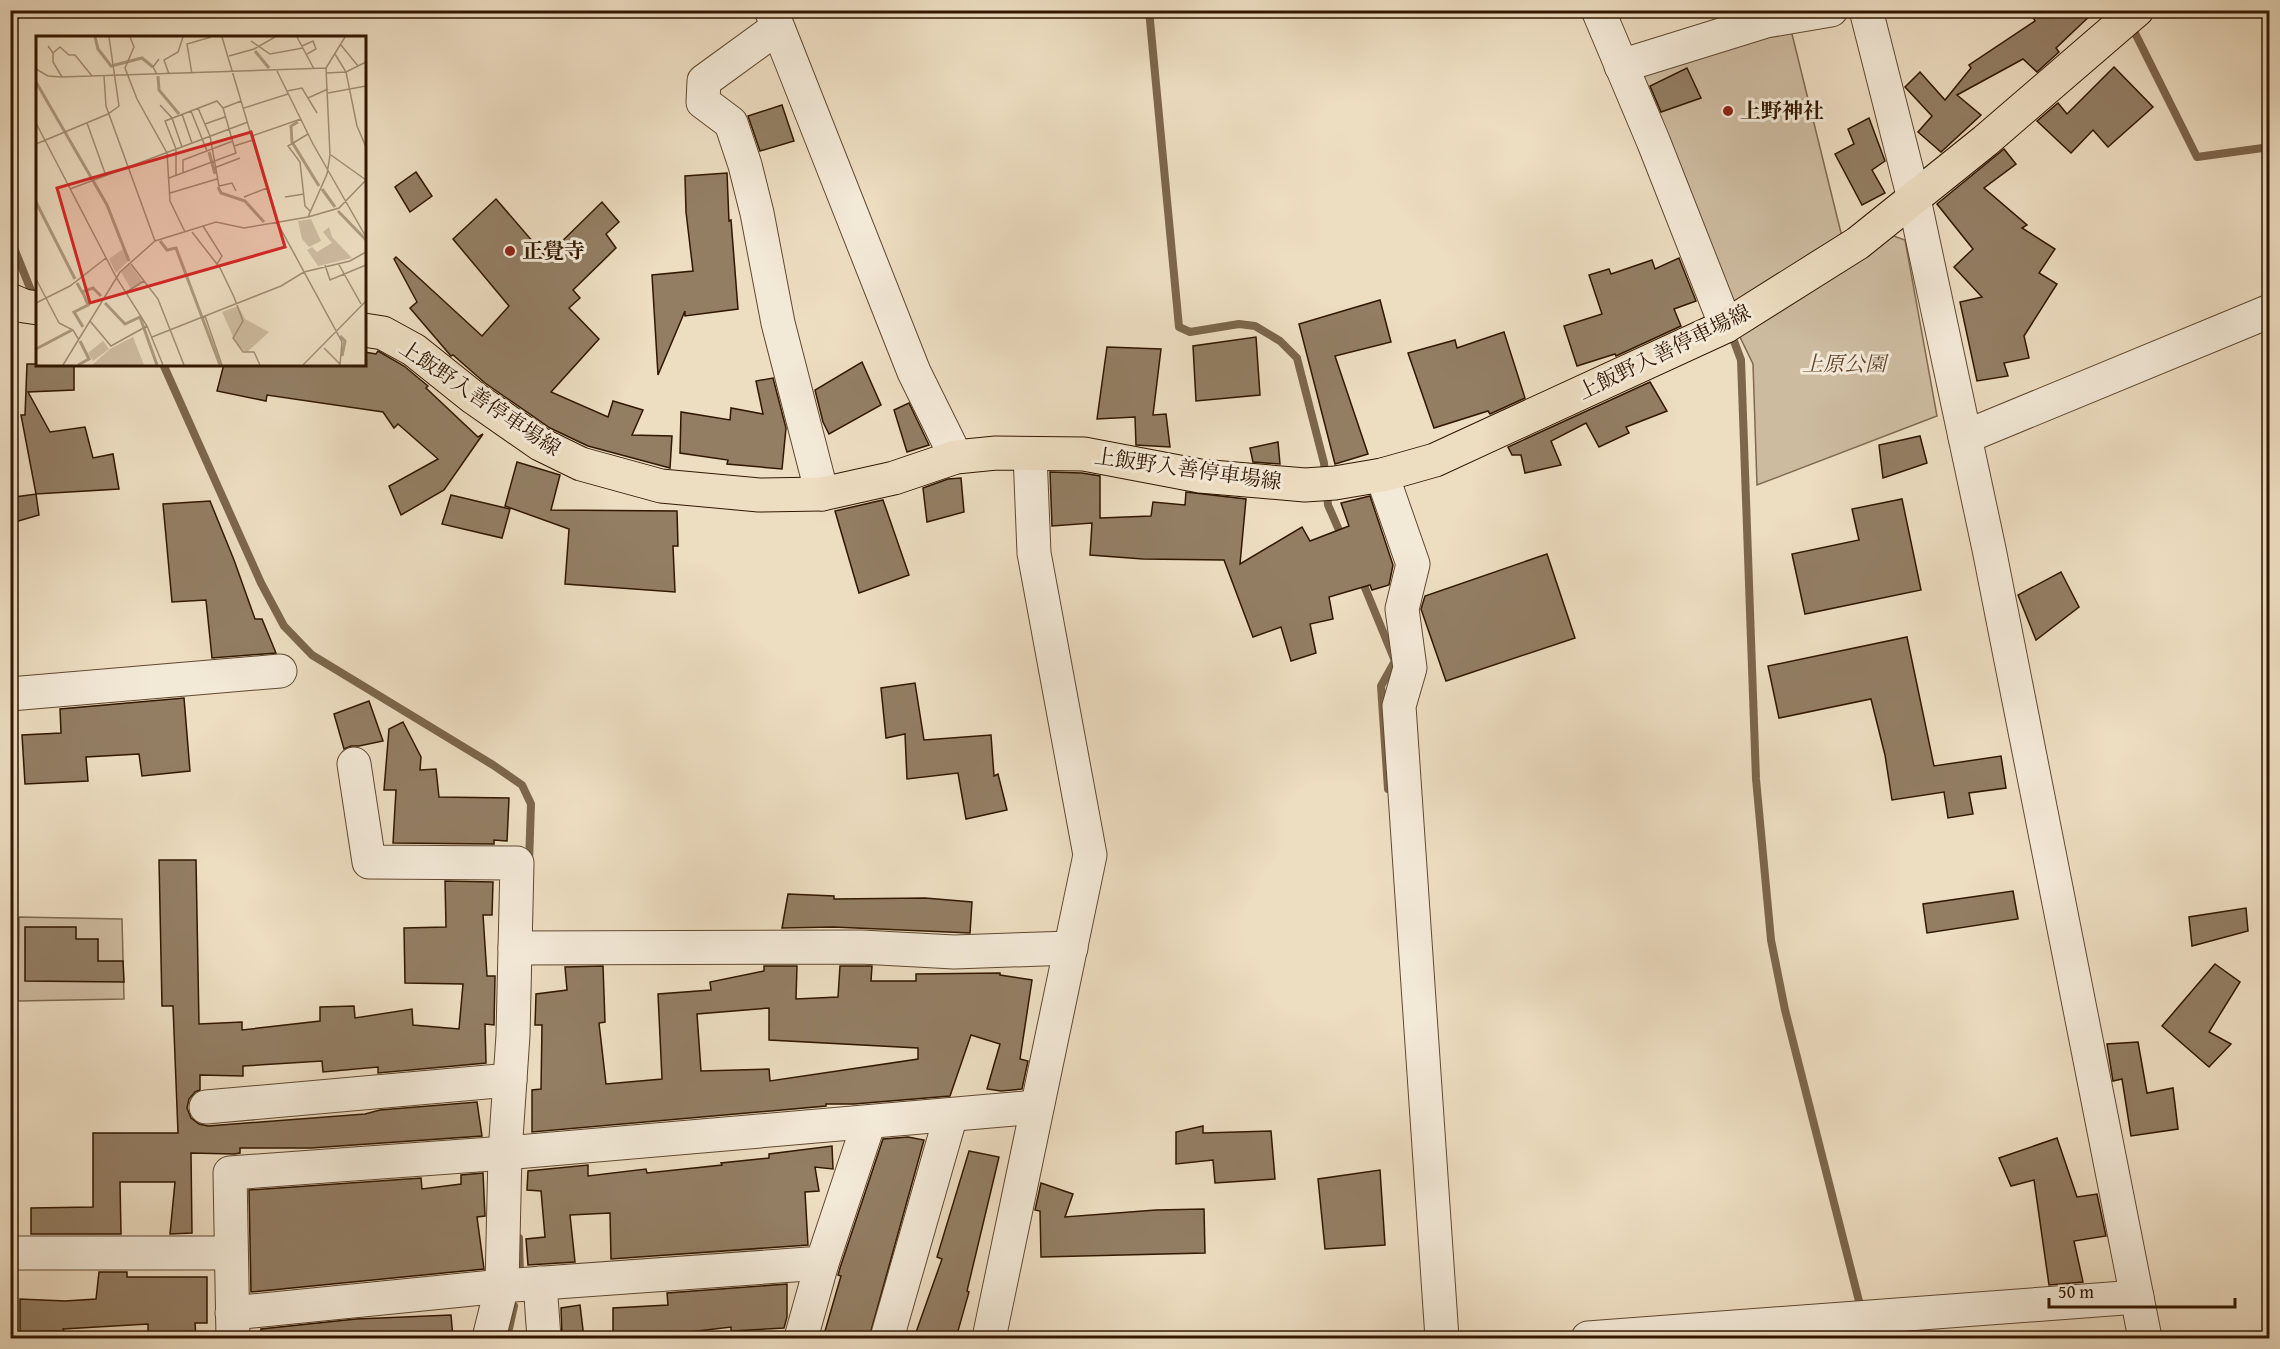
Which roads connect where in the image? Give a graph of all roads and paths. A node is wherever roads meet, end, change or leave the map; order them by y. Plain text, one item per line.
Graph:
1 (1599, 10) edge
2 (1831, 10) edge
3 (1866, 10) edge
4 (2137, 10) edge
5 (774, 19) edge
6 (1622, 66) junction
7 (1914, 199) junction
8 (10, 300) edge
9 (36, 308) edge
10 (2270, 310) edge
11 (1726, 326) junction
12 (366, 330) edge
13 (1965, 437) junction
14 (1030, 454) junction
15 (956, 457) junction
16 (1382, 475) junction
17 (822, 494) junction
18 (280, 672) dead end
19 (10, 694) edge
20 (354, 764) dead end
21 (514, 948) junction
22 (1071, 948) junction
23 (510, 1080) junction
24 (206, 1107) dead end
25 (1037, 1107) junction
26 (951, 1115) junction
27 (869, 1122) junction
28 (505, 1153) junction
29 (10, 1253) edge
30 (230, 1253) junction
31 (822, 1263) junction
32 (540, 1283) junction
33 (502, 1286) junction
34 (2137, 1297) junction
35 (232, 1326) edge
36 (1705, 1334) edge
37 (489, 1338) edge
38 (544, 1338) edge
39 (801, 1338) edge
40 (887, 1338) edge
41 (989, 1338) edge
42 (1442, 1338) edge
43 (1588, 1338) edge
44 (2145, 1338) edge

1 - 6 street
2 - 6 street
3 - 7 street
4 - 7 main road, 上飯野入善停車場線
5 - 15 street
5 - 17 street
6 - 11 street
7 - 11 main road, 上飯野入善停車場線
7 - 13 street
8 - 9 main road
10 - 13 street
11 - 16 main road, 上飯野入善停車場線
12 - 17 main road, 上飯野入善停車場線
13 - 34 street
14 - 15 main road, 上飯野入善停車場線
14 - 16 main road, 上飯野入善停車場線
14 - 22 street
15 - 17 main road, 上飯野入善停車場線
16 - 42 street
18 - 19 street
20 - 21 street
21 - 22 street
21 - 23 street
22 - 25 street
23 - 24 street
23 - 28 street
25 - 26 street
25 - 41 street
26 - 27 street
26 - 40 street
27 - 28 street
27 - 31 street
28 - 30 street
28 - 33 street
29 - 30 street
30 - 35 street
31 - 32 street
31 - 39 street
32 - 33 street
32 - 38 street
33 - 35 street
33 - 37 street
34 - 36 street
34 - 44 street
36 - 43 street

